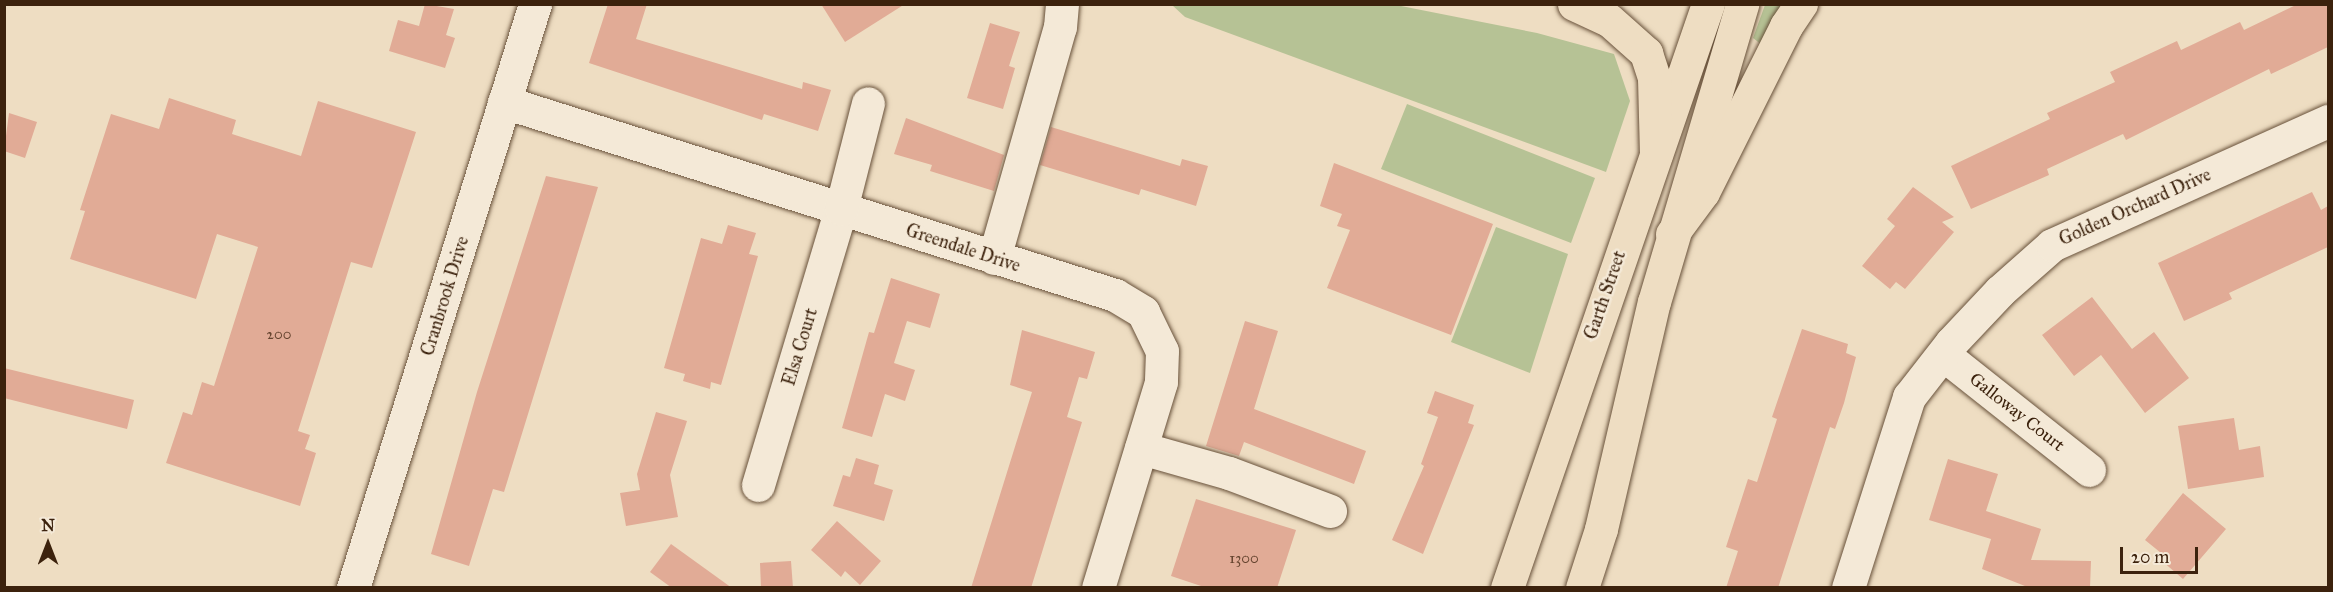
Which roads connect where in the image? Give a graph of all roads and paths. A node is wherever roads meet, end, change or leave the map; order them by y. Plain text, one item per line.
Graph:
1 (535, 4) edge
2 (1062, 4) edge
3 (1574, 4) edge
4 (1708, 4) edge
5 (1742, 4) edge
6 (1801, 4) edge
7 (504, 102) junction
8 (868, 103) dead end
9 (2328, 121) edge
10 (1656, 154) junction
11 (841, 209) junction
12 (1672, 234) junction
13 (994, 258) junction
14 (1944, 355) junction
15 (1141, 448) junction
16 (2090, 470) dead end
17 (758, 485) dead end
18 (1330, 511) dead end
19 (353, 588) edge
20 (1098, 588) edge
21 (1507, 588) edge
22 (1582, 588) edge
23 (1848, 588) edge

1 - 7 street, Cranbrook Drive
2 - 13 street
3 - 10 main road
4 - 10 main road, Garth Street
5 - 12 main road
6 - 12 main road
7 - 11 street, Greendale Drive
7 - 19 street, Cranbrook Drive
8 - 11 street, Elsa Court
9 - 14 street, Golden Orchard Drive
10 - 21 main road, Garth Street
11 - 13 street, Greendale Drive
11 - 17 street, Elsa Court
12 - 22 main road
13 - 15 street, Greendale Drive
14 - 16 street, Galloway Court
14 - 23 street, Golden Orchard Drive
15 - 18 street
15 - 20 street, Greendale Drive

